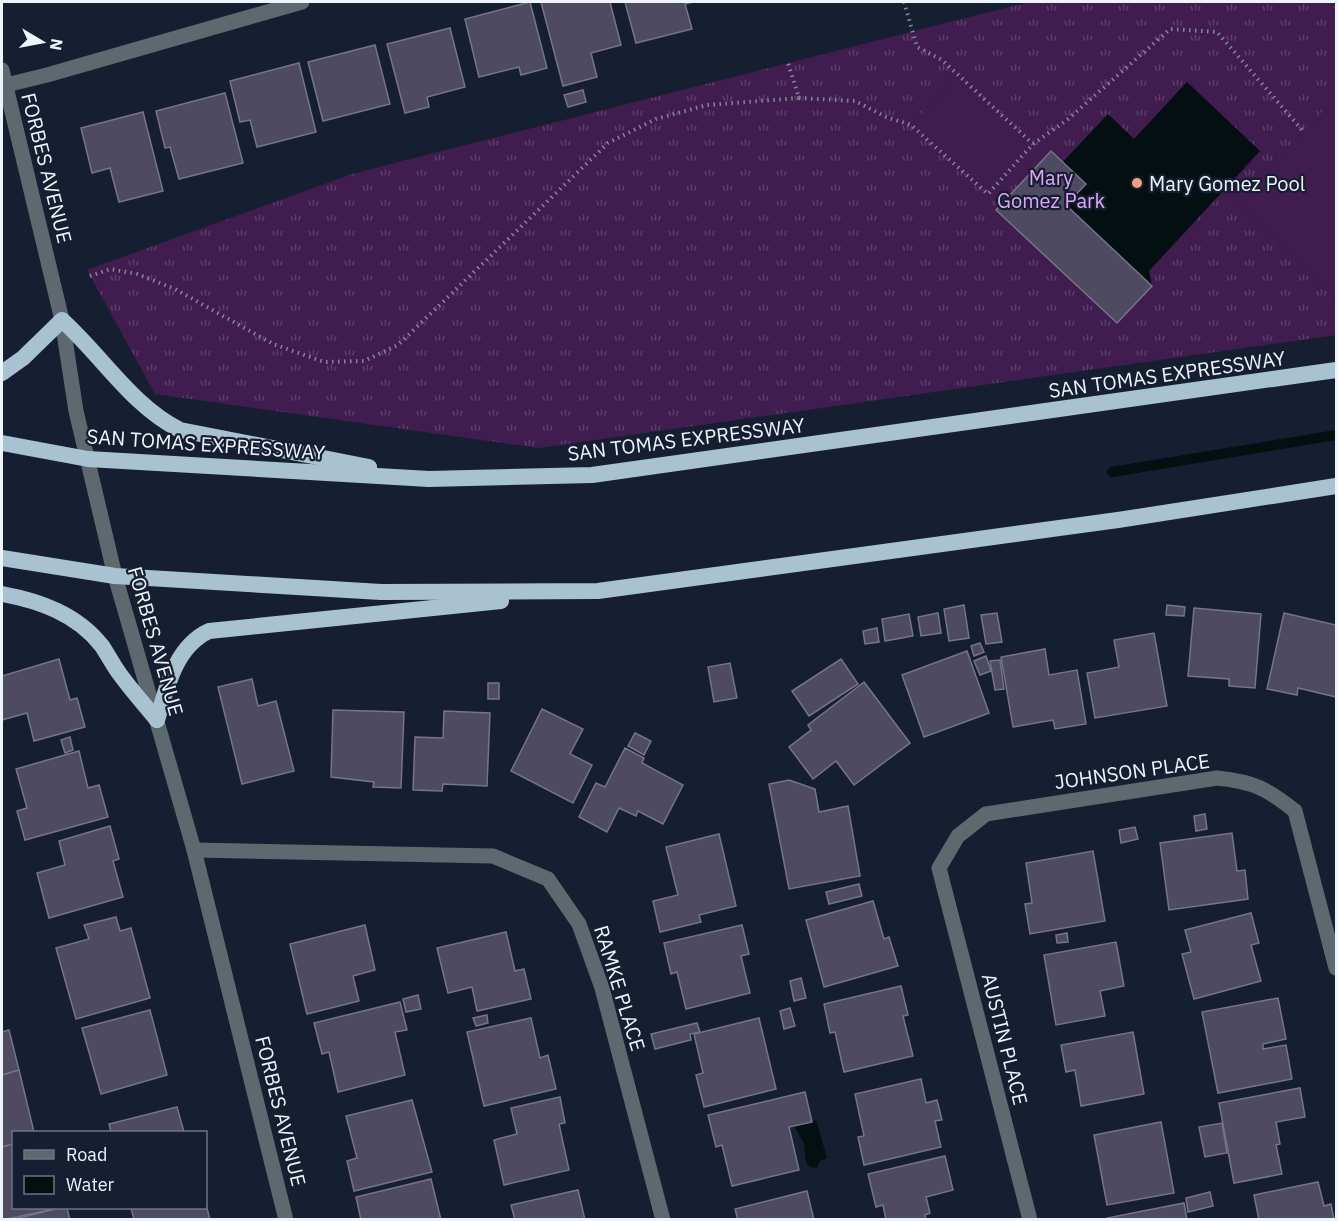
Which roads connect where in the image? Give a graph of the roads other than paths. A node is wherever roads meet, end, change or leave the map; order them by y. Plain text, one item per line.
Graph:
1 (302, 2) edge
2 (3, 80) edge
3 (62, 320) junction
4 (1336, 370) edge
5 (2, 373) edge
6 (2, 443) edge
7 (88, 459) junction
8 (429, 479) junction
9 (1336, 486) edge
10 (2, 558) edge
11 (115, 576) junction
12 (598, 591) junction
13 (2, 594) edge
14 (157, 720) junction
15 (194, 850) junction
16 (939, 868) joint
17 (1336, 968) edge
18 (286, 1220) edge
19 (663, 1220) edge
20 (1030, 1220) edge

1 - 2 street
2 - 3 street, FORBES AVENUE
3 - 5 highway
3 - 7 street, FORBES AVENUE
3 - 8 highway
4 - 8 highway, SAN TOMAS EXPRESSWAY
6 - 7 highway, SAN TOMAS EXPRESSWAY
7 - 8 highway, SAN TOMAS EXPRESSWAY
7 - 11 street, FORBES AVENUE
9 - 12 highway
10 - 11 highway
11 - 12 highway
11 - 14 street, FORBES AVENUE
12 - 14 highway
13 - 14 highway
14 - 15 street, FORBES AVENUE
15 - 18 street, FORBES AVENUE
15 - 19 street, RAMKE PLACE
16 - 17 street, JOHNSON PLACE
16 - 20 street, AUSTIN PLACE

